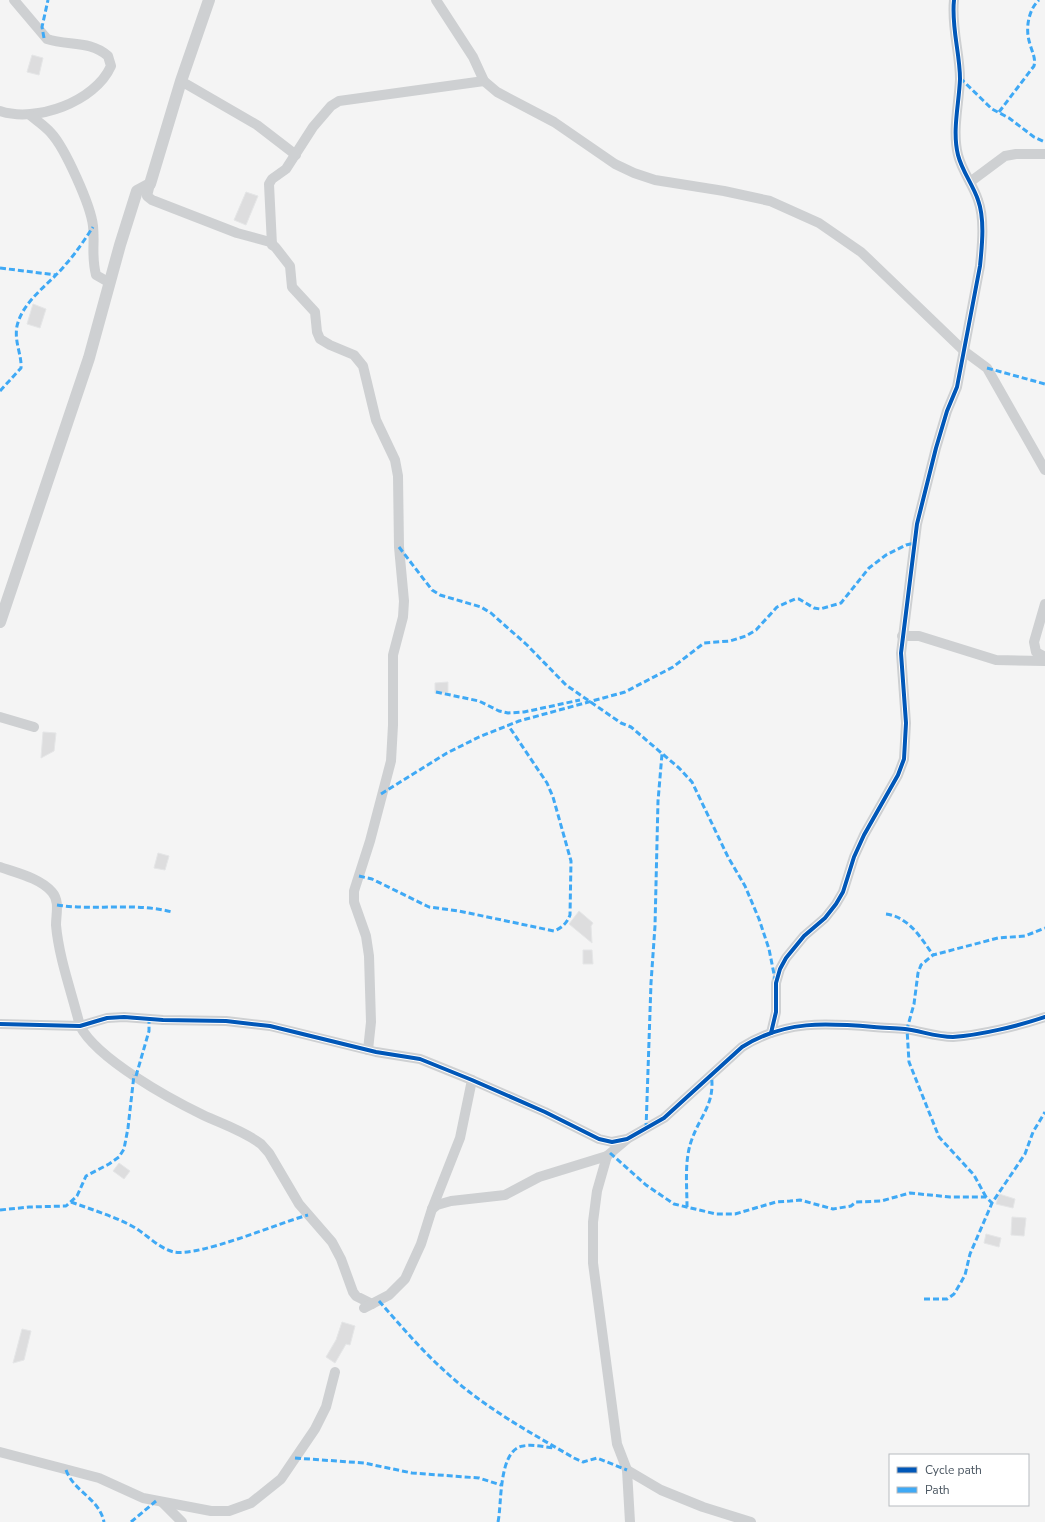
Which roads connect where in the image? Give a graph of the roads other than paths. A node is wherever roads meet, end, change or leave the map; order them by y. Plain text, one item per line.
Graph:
1 (14, 0) edge
2 (209, 0) edge
3 (436, 0) edge
4 (954, 0) edge
5 (181, 81) junction
6 (484, 81) junction
7 (0, 112) edge
8 (30, 115) junction
9 (1045, 154) edge
10 (296, 155) junction
11 (970, 182) junction
12 (150, 184) junction
13 (272, 245) junction
14 (110, 283) junction
15 (964, 351) junction
16 (1045, 470) edge
17 (1045, 604) edge
18 (0, 622) edge
19 (902, 636) junction
20 (1045, 657) edge
21 (1045, 661) edge
22 (0, 718) edge
23 (34, 726) dead end
24 (0, 867) edge
25 (1042, 1020) edge
26 (0, 1024) edge
27 (80, 1026) junction
28 (771, 1033) junction
29 (368, 1050) junction
30 (472, 1080) junction
31 (628, 1139) junction
32 (607, 1156) junction
33 (432, 1209) junction
34 (335, 1372) dead end
35 (0, 1452) edge
36 (628, 1470) junction
37 (162, 1502) junction
38 (182, 1522) edge
39 (630, 1522) edge
40 (751, 1522) edge

1 - 8 street
2 - 5 street
3 - 6 street
4 - 11 street
5 - 10 street
5 - 12 street
6 - 10 street
6 - 15 street
7 - 8 street
8 - 14 street
9 - 11 street
10 - 13 street
11 - 15 street
12 - 13 street
12 - 14 street
13 - 29 street
14 - 18 street
15 - 16 street
15 - 19 street
17 - 20 street
19 - 21 street
19 - 28 street
22 - 23 street
24 - 27 street
25 - 28 street
26 - 27 street
27 - 29 street
27 - 33 street
28 - 31 street
29 - 30 street
30 - 31 street
30 - 33 street
31 - 32 street
32 - 33 street
32 - 36 street
34 - 37 street
35 - 37 street
36 - 39 street
36 - 40 street
37 - 38 street

